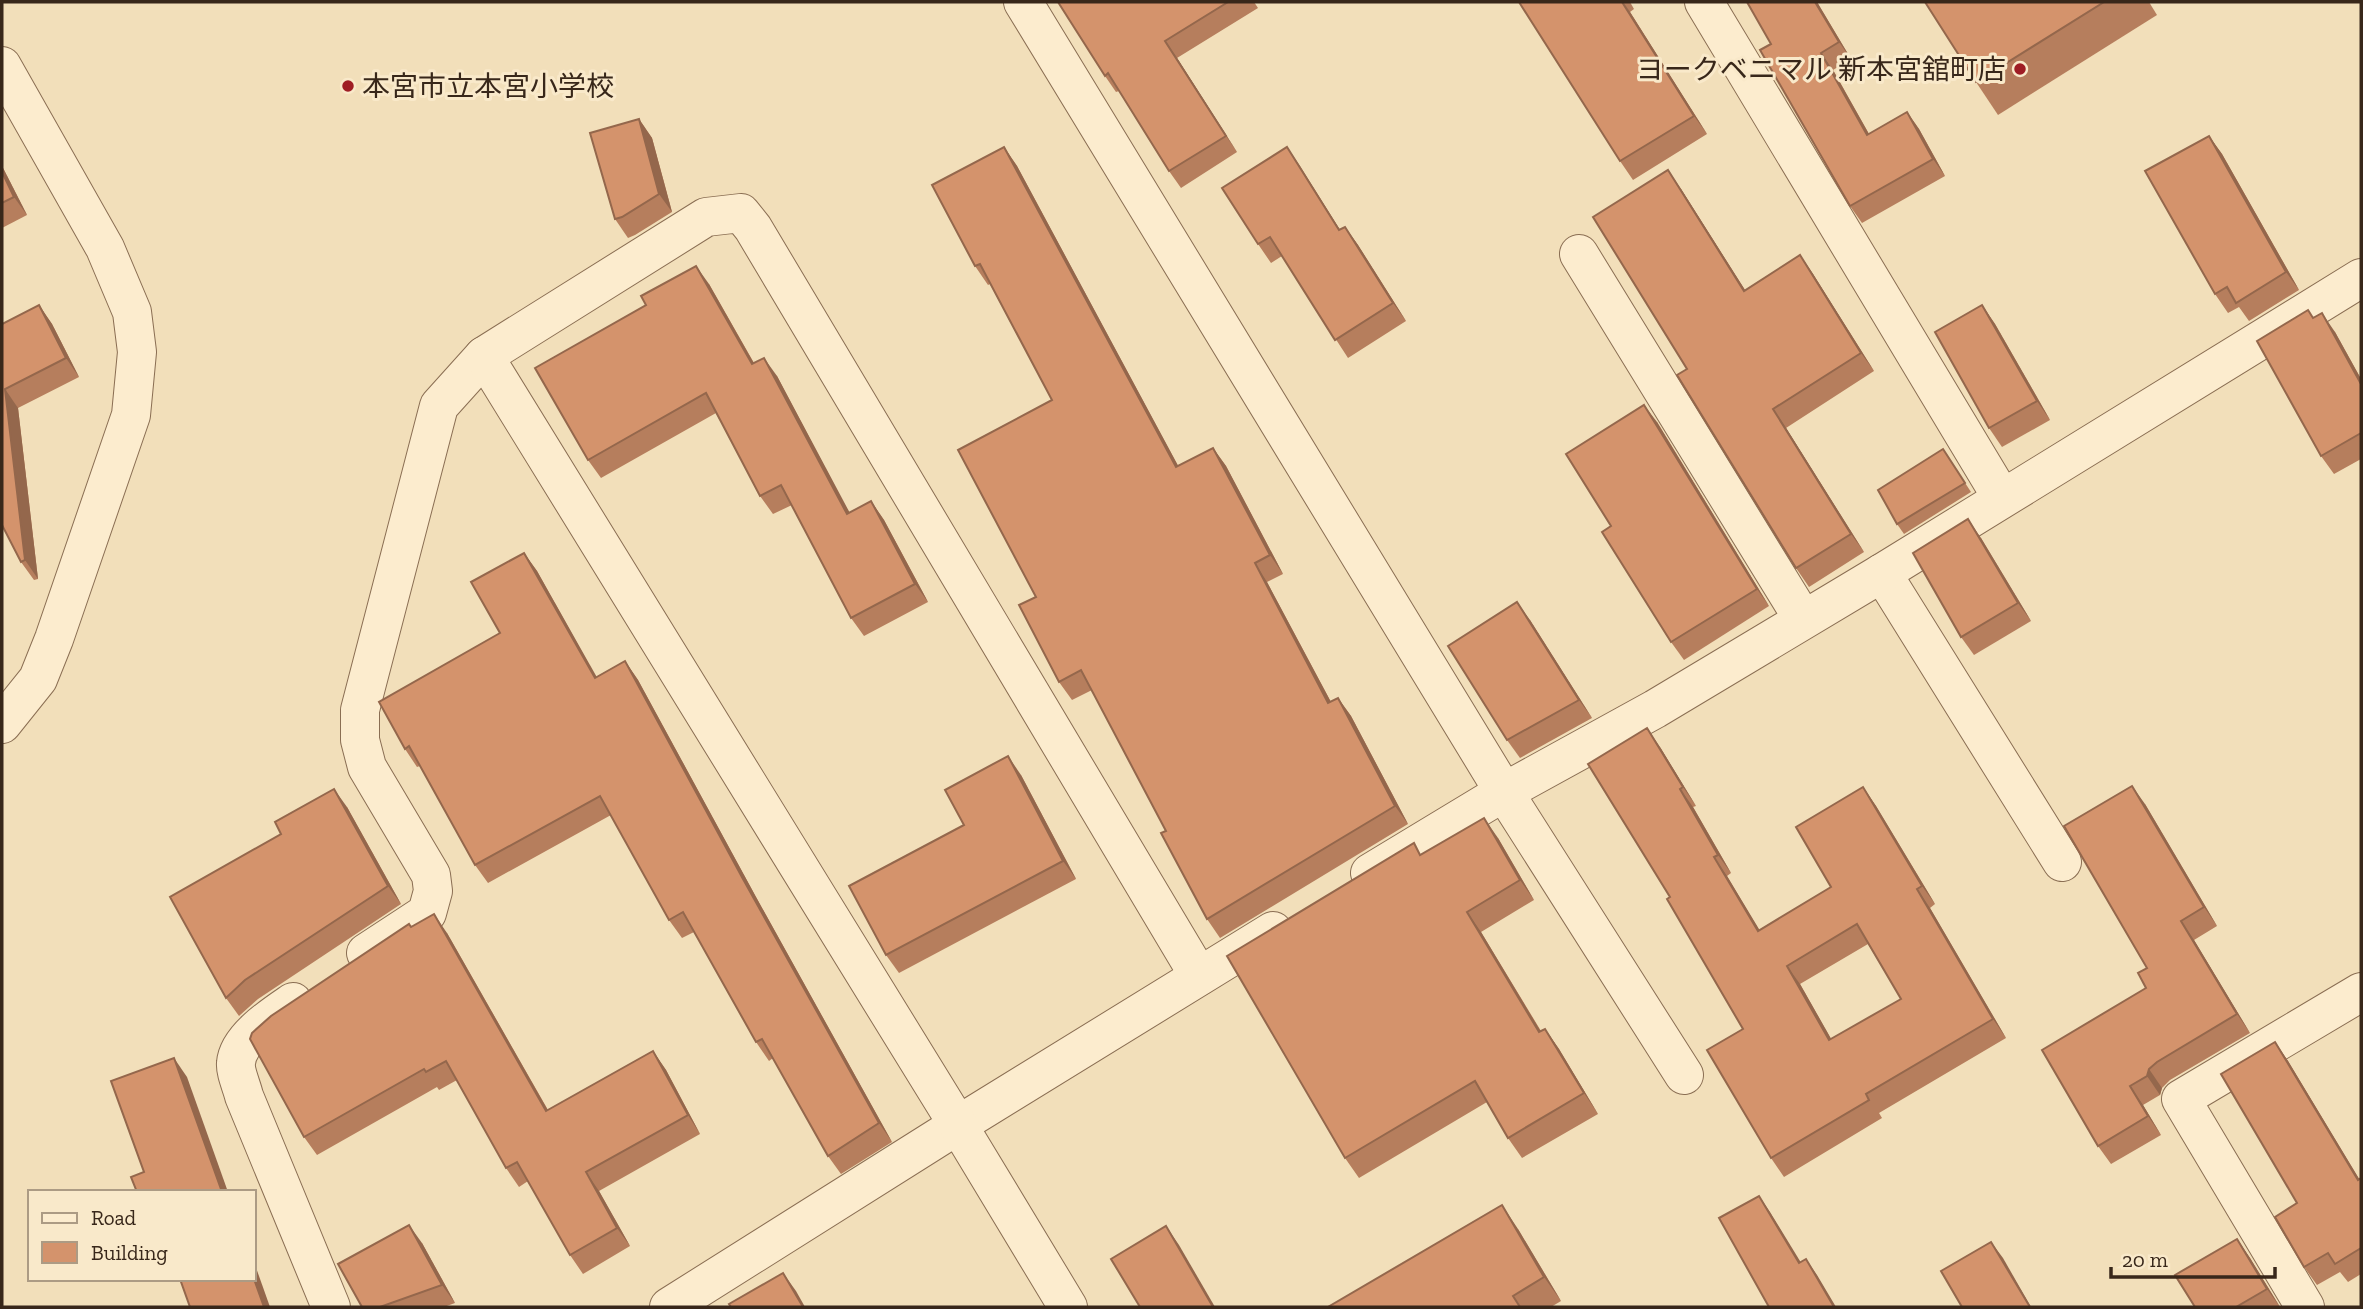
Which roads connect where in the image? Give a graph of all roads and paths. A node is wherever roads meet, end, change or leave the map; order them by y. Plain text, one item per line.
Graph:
1 (1023, 2) edge
2 (1704, 2) edge
3 (2, 66) edge
4 (1579, 254) dead end
5 (2361, 278) edge
6 (484, 356) junction
7 (2002, 498) junction
8 (1882, 573) junction
9 (1803, 619) junction
10 (2, 724) edge
11 (1504, 792) junction
12 (2062, 862) dead end
13 (1340, 891) edge
14 (1304, 912) edge
15 (1199, 976) junction
16 (2361, 992) edge
17 (1684, 1075) dead end
18 (958, 1125) junction
19 (673, 1306) edge
20 (331, 1307) edge
21 (1068, 1307) edge
22 (2305, 1307) edge

1 - 11 street
2 - 7 street
3 - 10 street
4 - 9 street
5 - 7 street
6 - 15 street
6 - 18 street
6 - 20 street
7 - 8 street
8 - 9 street
8 - 12 street
9 - 11 street
11 - 13 street
11 - 17 street
14 - 15 street
15 - 18 street
16 - 22 street
18 - 19 street
18 - 21 street

